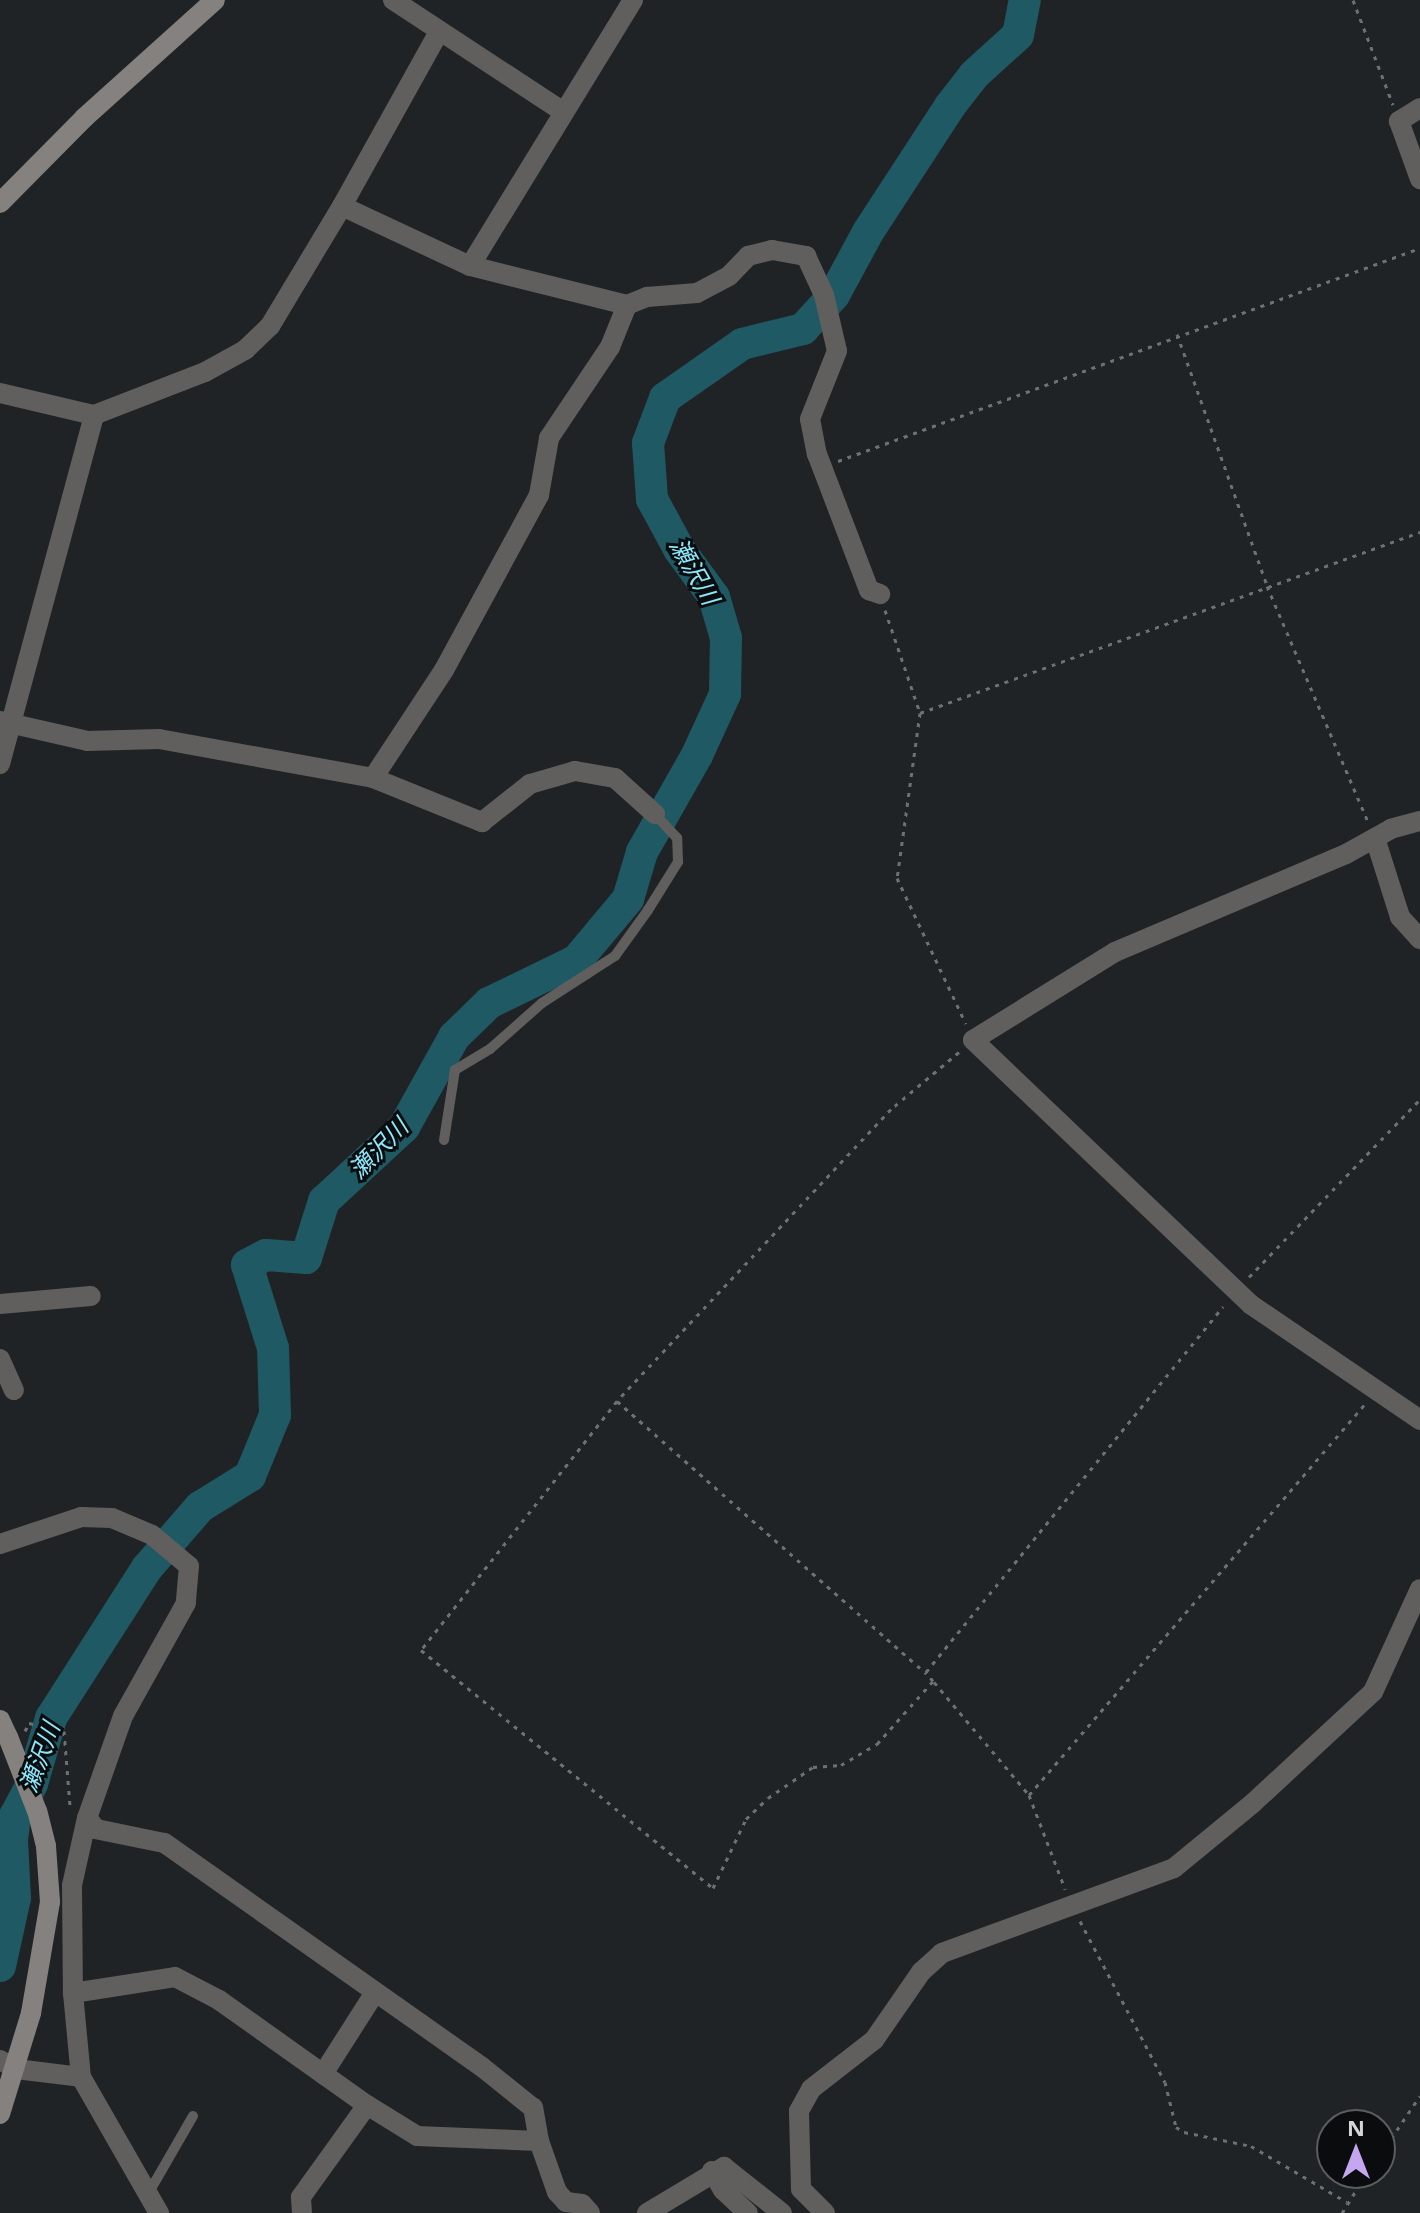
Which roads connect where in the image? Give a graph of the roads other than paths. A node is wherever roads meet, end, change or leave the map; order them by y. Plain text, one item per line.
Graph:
1 (215, 0) edge
2 (393, 0) edge
3 (633, 0) edge
4 (439, 32) junction
5 (1420, 108) edge
6 (562, 111) junction
7 (1420, 179) edge
8 (0, 203) edge
9 (342, 206) junction
10 (470, 266) junction
11 (627, 305) junction
12 (0, 393) edge
13 (94, 415) junction
14 (880, 594) road end
15 (6, 721) edge
16 (0, 764) edge
17 (373, 778) junction
18 (655, 814) joint
19 (1420, 821) edge
20 (1375, 838) junction
21 (1420, 939) edge
22 (444, 1140) dead end
23 (91, 1296) dead end
24 (0, 1304) edge
25 (0, 1359) edge
26 (14, 1390) dead end
27 (1420, 1420) edge
28 (0, 1544) edge
29 (1420, 1589) edge
30 (10, 1731) edge
31 (87, 1818) junction
32 (73, 1993) junction
33 (374, 1994) junction
34 (8, 2064) edge
35 (323, 2074) junction
36 (81, 2077) junction
37 (367, 2105) junction
38 (0, 2114) edge
39 (193, 2116) dead end
40 (539, 2141) junction
41 (712, 2171) junction
42 (148, 2194) junction
43 (159, 2213) edge
44 (302, 2213) edge
45 (590, 2213) edge
46 (647, 2213) edge
47 (748, 2213) edge
48 (782, 2213) edge
49 (825, 2213) edge

1 - 8 main road
2 - 4 street
3 - 6 street
4 - 6 street
4 - 9 street
5 - 7 street
6 - 10 street
9 - 10 street
9 - 13 street
10 - 11 street
11 - 14 street
11 - 17 street
12 - 13 street
13 - 15 street
15 - 16 street
15 - 17 street
17 - 18 street
18 - 22 lane
19 - 20 street
20 - 21 street
20 - 27 street
23 - 24 street
25 - 26 street
28 - 31 street
29 - 49 street
30 - 34 main road, bridge
31 - 32 street
31 - 33 street
32 - 35 street
32 - 36 street
33 - 35 street
33 - 40 street
34 - 36 street
34 - 38 main road
35 - 37 street
36 - 42 street
37 - 40 street
37 - 44 street
39 - 42 lane
40 - 45 street
41 - 46 street
41 - 47 street
41 - 48 street
42 - 43 street

